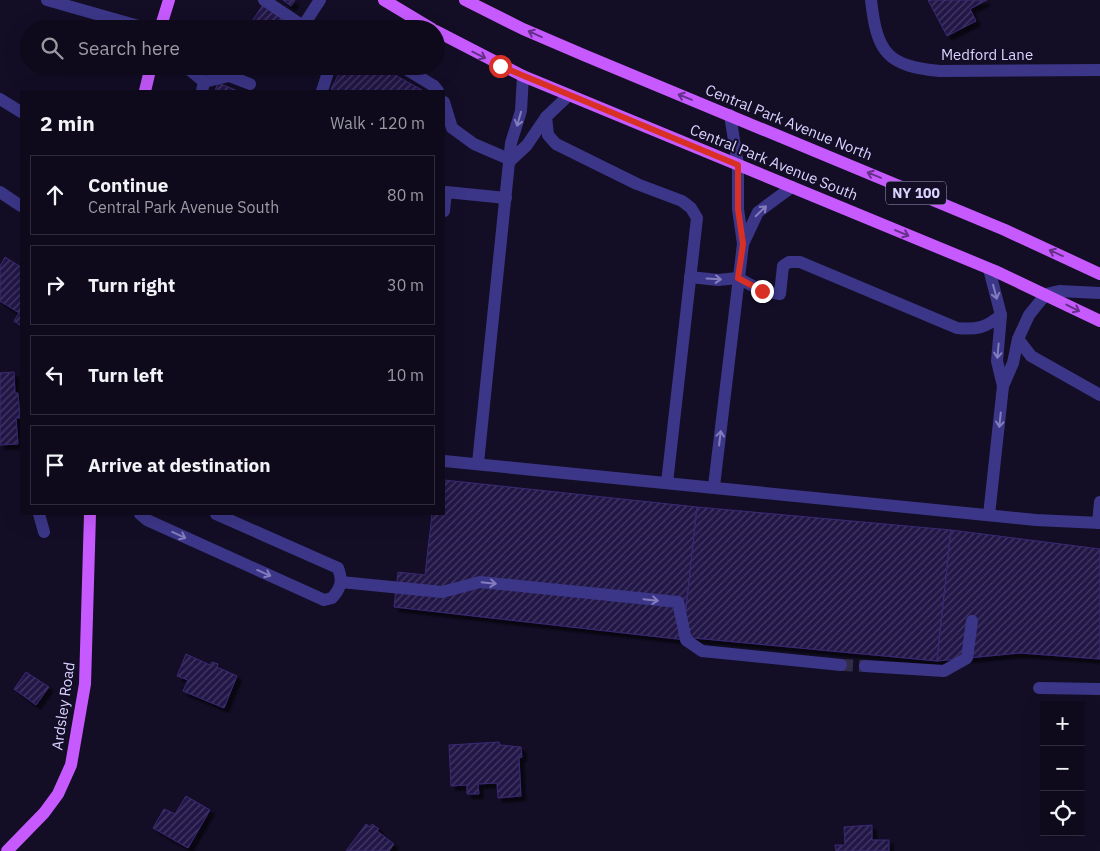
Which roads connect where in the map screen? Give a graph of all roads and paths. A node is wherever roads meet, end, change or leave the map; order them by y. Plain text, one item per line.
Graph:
1 (47, 0) edge
2 (169, 0) edge
3 (264, 0) edge
4 (320, 0) edge
5 (384, 0) edge
6 (466, 0) edge
7 (872, 0) edge
8 (117, 20) edge
9 (163, 20) edge
10 (294, 20) edge
11 (307, 20) edge
12 (417, 20) edge
13 (445, 37) edge
14 (1100, 70) edge
15 (149, 75) edge
16 (194, 75) edge
17 (327, 75) edge
18 (415, 75) edge
19 (523, 76) junction
20 (250, 84) dead end
21 (202, 87) edge
22 (145, 90) edge
23 (322, 90) edge
24 (437, 90) edge
25 (570, 95) junction
26 (0, 99) edge
27 (445, 109) edge
28 (20, 111) edge
29 (730, 115) junction
30 (546, 117) junction
31 (448, 129) edge
32 (511, 160) junction
33 (738, 165) junction
34 (792, 187) junction
35 (0, 192) edge
36 (445, 192) edge
37 (506, 198) junction
38 (20, 205) edge
39 (743, 244) junction
40 (989, 269) junction
41 (1100, 274) edge
42 (690, 277) junction
43 (738, 278) junction
44 (1100, 293) edge
45 (1046, 294) junction
46 (1001, 315) junction
47 (1100, 321) edge
48 (1018, 339) junction
49 (1003, 386) junction
50 (1100, 396) edge
51 (445, 461) edge
52 (478, 464) junction
53 (667, 483) junction
54 (714, 486) junction
55 (1100, 502) edge
56 (39, 515) edge
57 (90, 515) edge
58 (141, 515) edge
59 (218, 515) edge
60 (989, 515) junction
61 (1099, 523) edge
62 (44, 532) dead end
63 (341, 582) junction
64 (972, 621) dead end
65 (841, 664) tunnel mouth
66 (865, 666) tunnel mouth
67 (1039, 688) dead end
68 (1100, 689) edge
69 (7, 851) edge

1 - 8 street
2 - 9 main road
3 - 10 street
4 - 11 street
5 - 12 main road
29 -> 6 main road, Central Park Avenue North / NY 100
7 - 14 street, Medford Lane
13 -> 19 main road, Central Park Avenue South / NY 100
15 - 22 main road
16 - 21 street
17 - 23 street
18 - 24 street
19 - 25 main road, Central Park Avenue South / NY 100
19 -> 32 street
20 - 21 street
25 - 30 street
25 - 33 main road, Central Park Avenue South / NY 100
26 - 28 street
27 - 31 street
29 - 33 street
41 -> 29 main road, Central Park Avenue North / NY 100
30 - 32 street
30 - 42 street
31 - 32 street
32 - 37 street
33 - 34 main road, Central Park Avenue South / NY 100
33 - 39 street
39 -> 34 street
34 -> 40 main road, Central Park Avenue South / NY 100
35 - 38 street
36 - 37 street
37 - 52 street
39 - 43 street
40 - 45 main road, Central Park Avenue South / NY 100
40 -> 46 street
42 -> 43 street
42 - 53 street
43 - 46 street
54 -> 43 street
44 - 45 street
45 -> 47 main road, Central Park Avenue South / NY 100
45 - 48 street
46 -> 49 street
48 - 49 street
48 - 50 street
49 -> 60 street
51 - 52 street
52 - 53 street
53 - 54 street
54 - 60 street
55 - 61 street
56 - 62 street
57 - 69 main road, Ardsley Road
58 -> 63 street
59 - 63 street
60 - 61 street
63 -> 65 street
64 - 66 street
67 - 68 street

